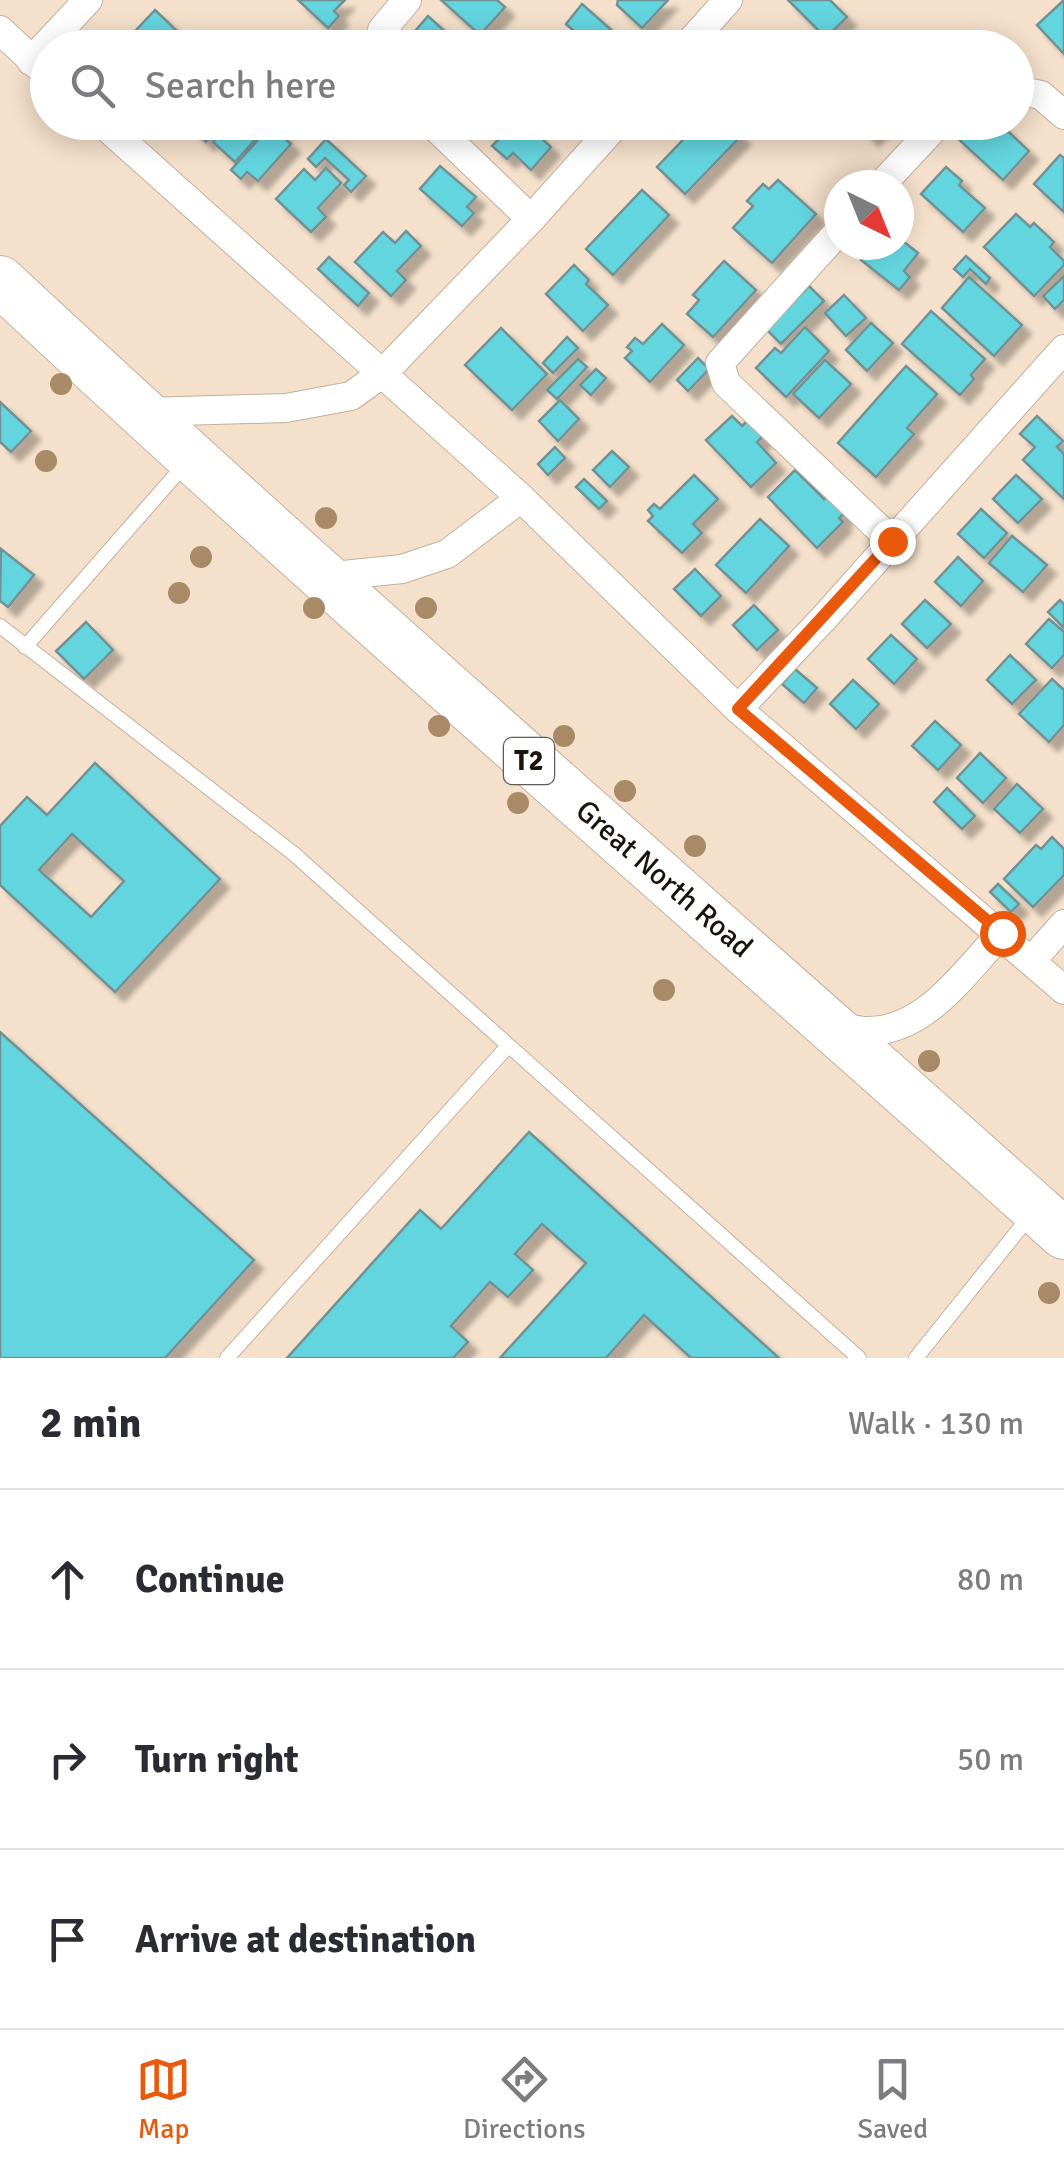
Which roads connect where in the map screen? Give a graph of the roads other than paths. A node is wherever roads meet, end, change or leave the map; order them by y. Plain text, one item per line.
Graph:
1 (88, 0) edge
2 (407, 0) edge
3 (728, 0) edge
4 (0, 30) edge
5 (66, 30) edge
6 (382, 30) edge
7 (701, 30) edge
8 (30, 59) edge
9 (1034, 93) edge
10 (1064, 115) edge
11 (121, 140) edge
12 (449, 140) edge
13 (602, 140) edge
14 (923, 140) edge
15 (895, 170) edge
16 (531, 219) junction
17 (824, 248) edge
18 (0, 281) edge
19 (1064, 350) edge
20 (383, 373) junction
21 (140, 412) junction
22 (190, 459) junction
23 (521, 498) junction
24 (892, 541) junction
25 (323, 577) junction
26 (0, 626) edge
27 (25, 647) junction
28 (738, 709) junction
29 (1064, 924) edge
30 (1002, 933) junction
31 (1031, 961) junction
32 (1064, 990) edge
33 (832, 1025) junction
34 (507, 1047) junction
35 (1050, 1221) edge
36 (227, 1358) edge
37 (859, 1358) edge
38 (916, 1358) edge

1 - 5 street
2 - 6 street
3 - 7 street
4 - 8 street
9 - 10 street
11 - 20 street
12 - 16 street
13 - 16 street
14 - 15 street
16 - 20 street
17 - 24 street
18 - 21 highway, Great North Road / T2
19 - 24 street
20 - 21 street
20 - 23 street
21 - 22 highway, Great North Road / T2
22 - 25 highway, Great North Road / T2
22 - 27 lane
23 - 25 street
23 - 28 street
24 - 28 street
25 - 33 highway, Great North Road / T2
26 - 27 lane
27 - 34 lane
28 - 30 street
29 - 31 street
30 - 31 street
30 - 33 street
31 - 32 street
33 - 35 highway, Great North Road / T2
34 - 36 lane
34 - 37 lane
35 - 38 lane

